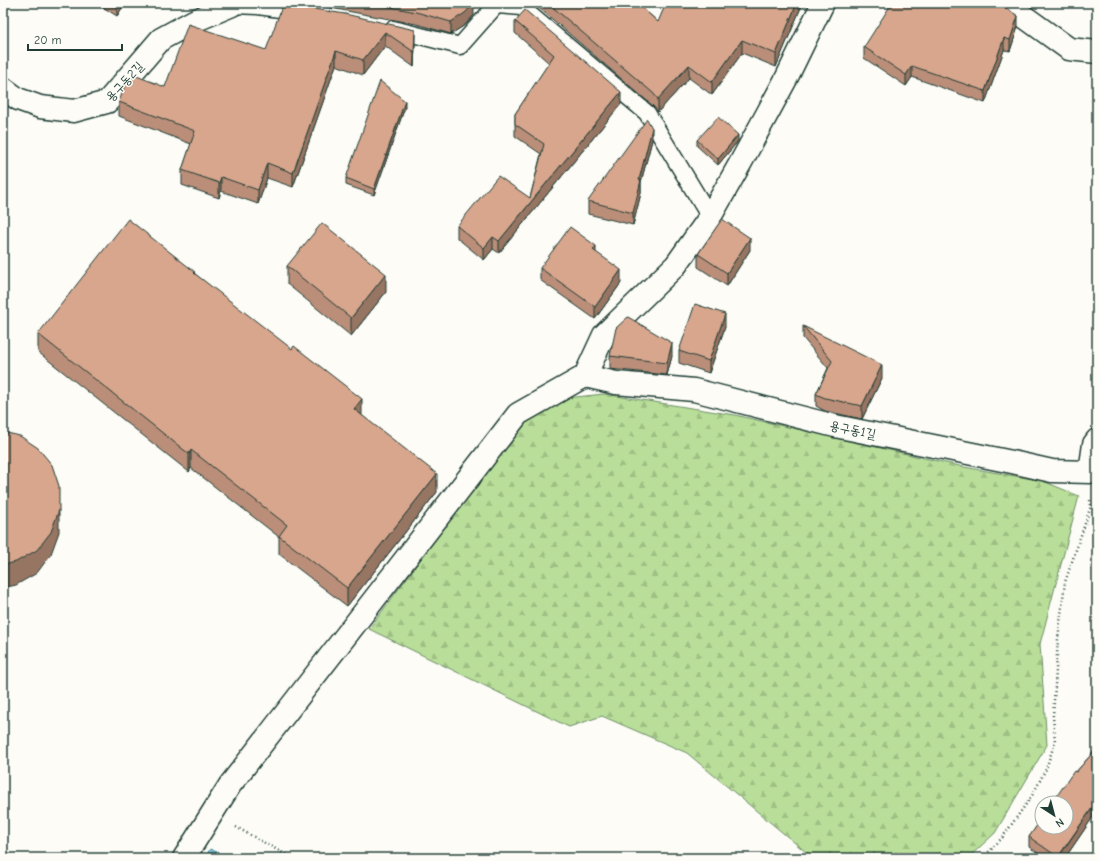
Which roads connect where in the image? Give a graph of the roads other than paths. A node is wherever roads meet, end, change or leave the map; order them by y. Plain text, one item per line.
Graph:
1 (823, 3) edge
2 (992, 3) edge
3 (232, 4) edge
4 (497, 4) edge
5 (318, 15) edge
6 (375, 25) edge
7 (1097, 52) edge
8 (3, 88) edge
9 (710, 217) junction
10 (585, 376) junction
11 (1097, 440) edge
12 (184, 858) edge

1 - 9 street
2 - 7 street
3 - 5 lane
3 - 8 street, 용구동2길
4 - 6 lane
4 - 9 lane
9 - 10 street
10 - 11 street, 용구동1길
10 - 12 street

